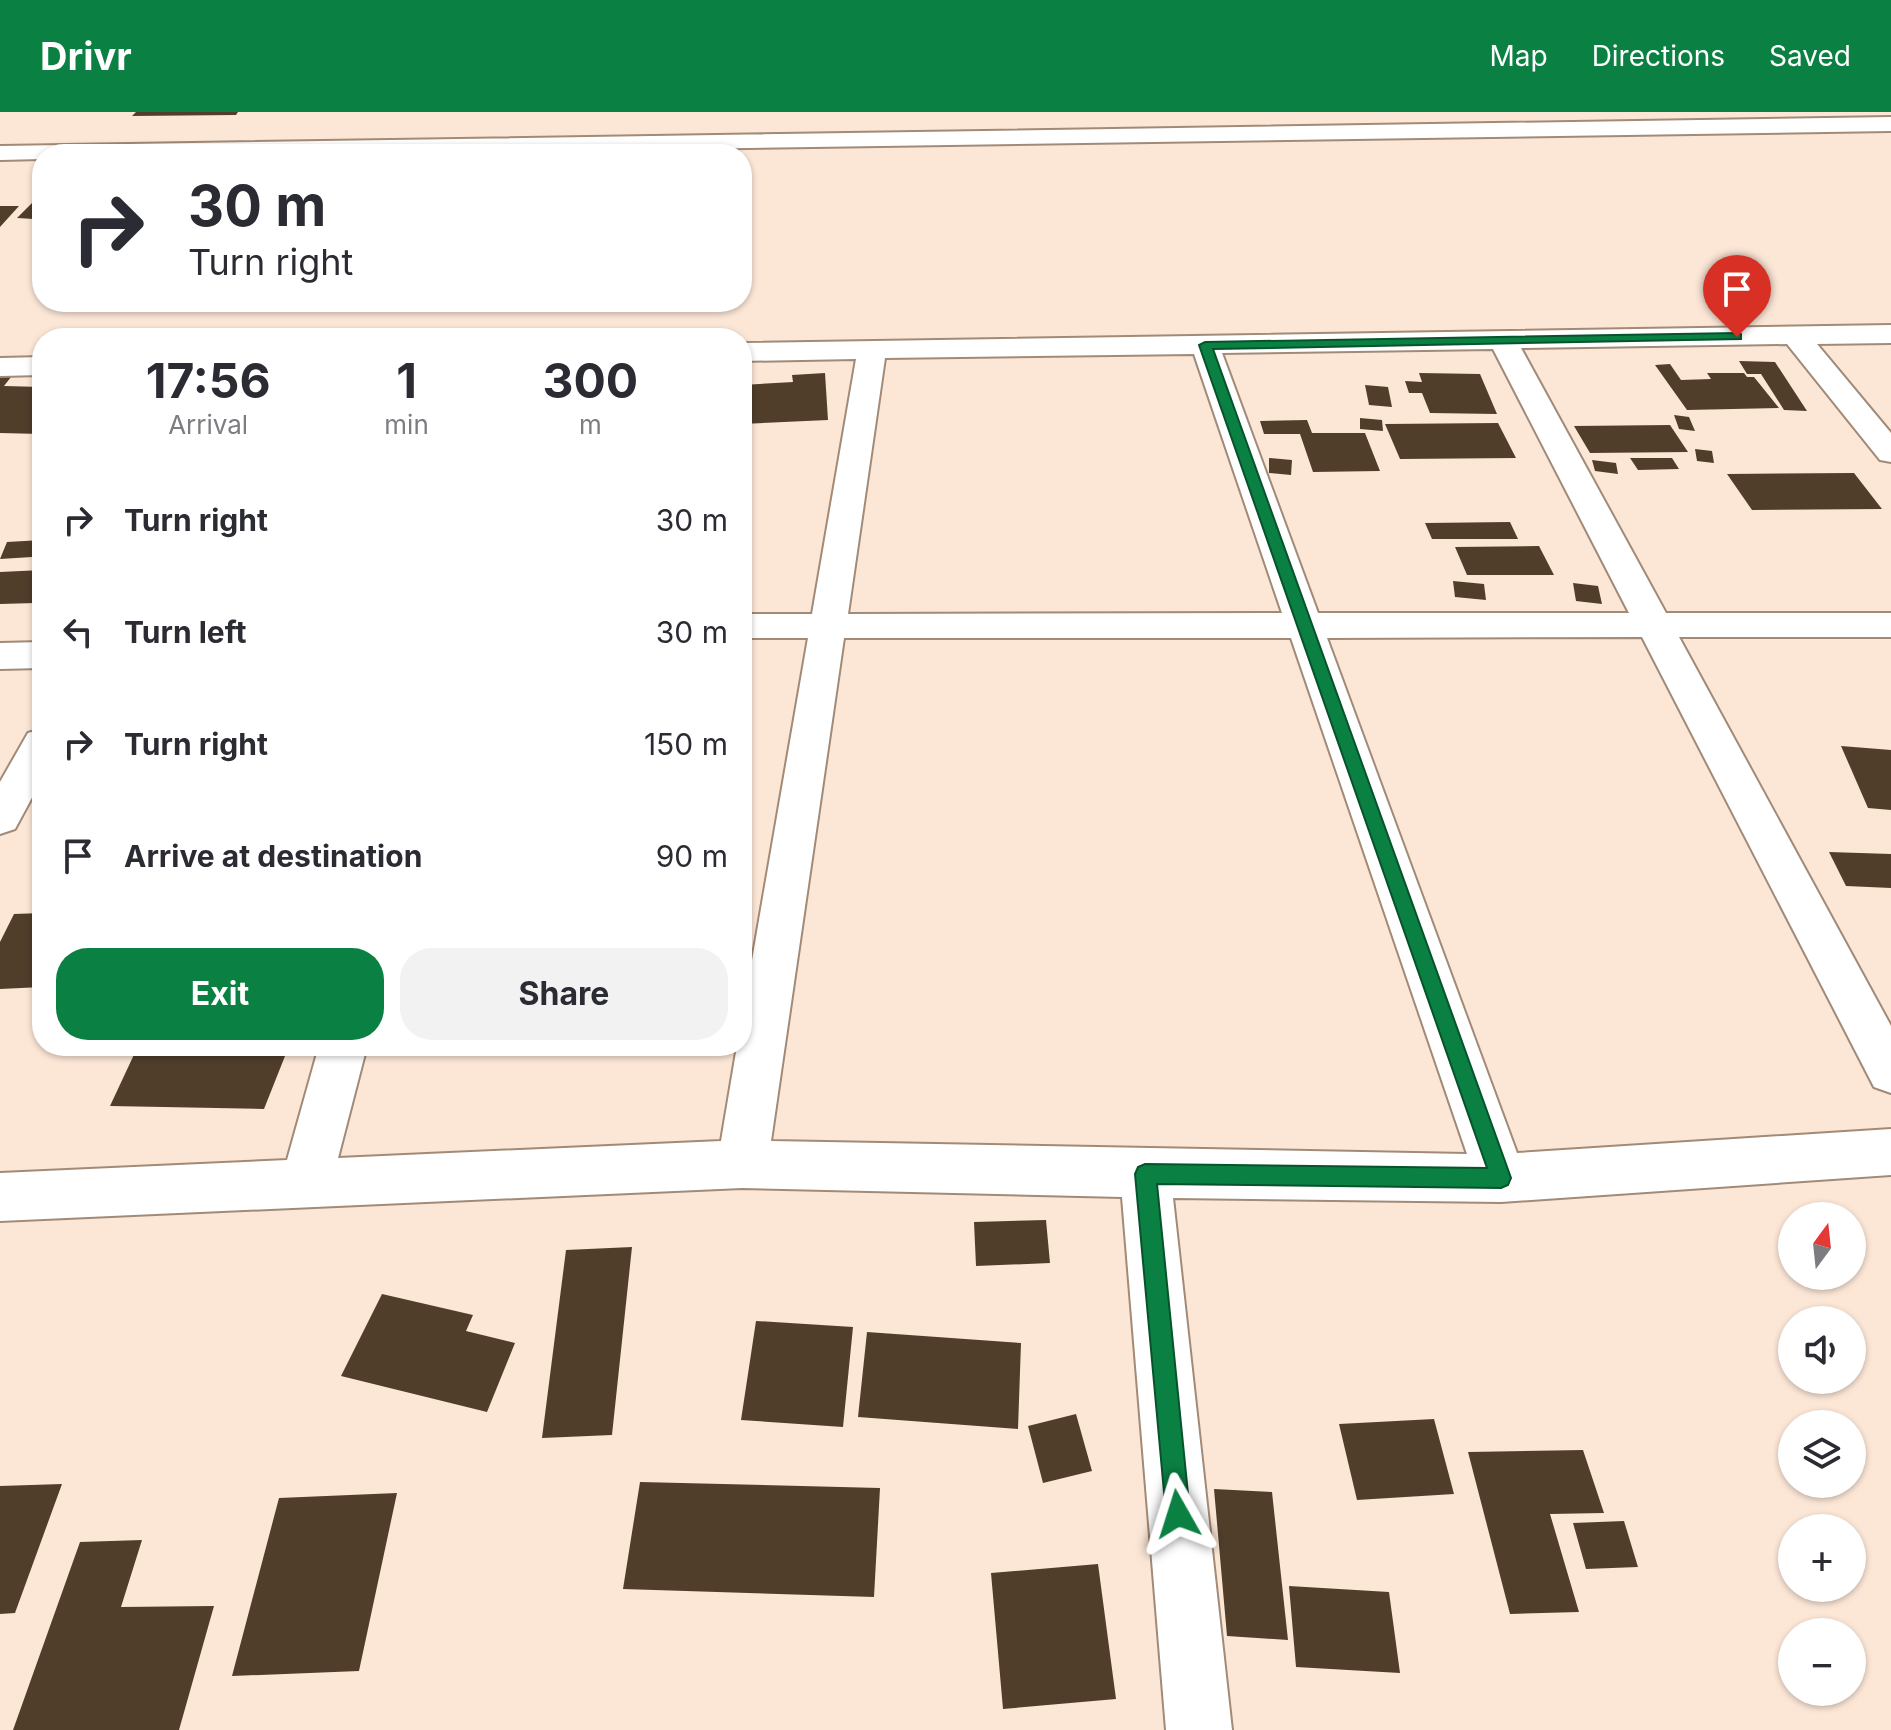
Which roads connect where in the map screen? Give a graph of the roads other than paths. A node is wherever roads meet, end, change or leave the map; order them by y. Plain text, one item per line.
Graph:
1 (913, 112) edge
2 (1659, 119) edge
3 (1891, 124) edge
4 (921, 137) junction
5 (518, 144) edge
6 (32, 152) edge
7 (0, 153) edge
8 (1891, 334) edge
9 (1795, 336) junction
10 (1503, 341) junction
11 (1205, 345) junction
12 (872, 350) junction
13 (752, 352) edge
14 (32, 366) edge
15 (0, 367) edge
16 (1891, 453) edge
17 (1302, 625) junction
18 (1654, 625) junction
19 (1891, 625) edge
20 (752, 626) edge
21 (829, 626) junction
22 (32, 655) edge
23 (0, 656) edge
24 (32, 761) edge
25 (0, 818) edge
26 (340, 1056) edge
27 (1891, 1072) edge
28 (1891, 1152) edge
29 (742, 1164) junction
30 (1145, 1174) junction
31 (1501, 1178) junction
32 (306, 1183) junction
33 (0, 1197) edge
34 (1199, 1730) edge

1 - 4 street
2 - 3 street
2 - 4 street
4 - 5 street
6 - 7 street
8 - 9 street
9 - 10 street
9 - 16 street
10 - 11 street
10 - 18 street
11 - 12 street
11 - 17 street
12 - 13 street
12 - 21 street
14 - 15 street
17 - 18 street
17 - 21 street
17 - 31 street
18 - 19 street
18 - 27 street
20 - 21 street
21 - 29 street
22 - 23 street
24 - 25 street
26 - 32 street
28 - 31 street
29 - 30 street
29 - 32 street
30 - 31 street
30 - 34 street
32 - 33 street

